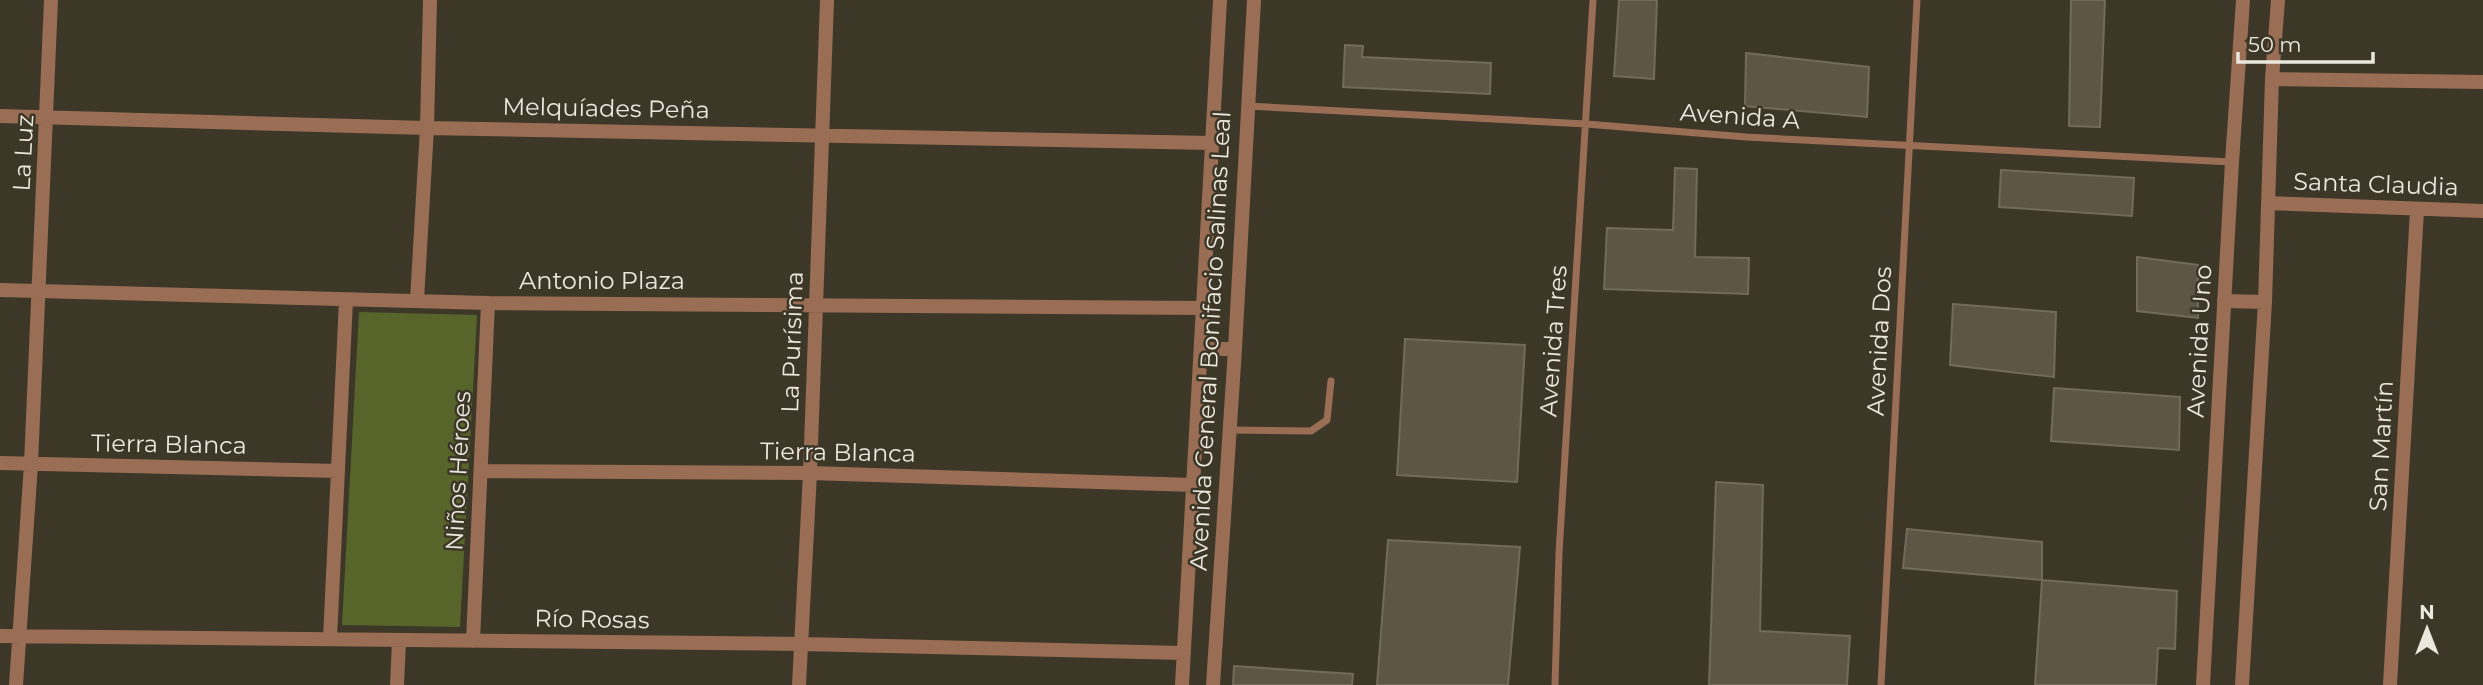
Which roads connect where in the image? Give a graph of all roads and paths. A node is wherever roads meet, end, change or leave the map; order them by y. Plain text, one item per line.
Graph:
1 (51, 0) edge
2 (430, 0) edge
3 (827, 0) edge
4 (1220, 0) edge
5 (1254, 0) edge
6 (1593, 0) edge
7 (1917, 0) edge
8 (2243, 0) edge
9 (2278, 0) edge
10 (2272, 79) junction
11 (2483, 82) edge
12 (1247, 106) junction
13 (0, 116) edge
14 (47, 117) junction
15 (1586, 124) junction
16 (426, 128) junction
17 (822, 135) junction
18 (1212, 143) junction
19 (1909, 145) junction
20 (2232, 162) junction
21 (2268, 203) junction
22 (2417, 210) junction
23 (2483, 211) edge
24 (0, 290) edge
25 (39, 290) junction
26 (345, 300) junction
27 (417, 300) junction
28 (2224, 301) junction
29 (2265, 302) junction
30 (488, 303) junction
31 (817, 304) junction
32 (1203, 308) junction
33 (1201, 349) junction
34 (1235, 349) junction
35 (1331, 381) dead end
36 (1230, 430) junction
37 (0, 463) edge
38 (31, 464) junction
39 (338, 471) junction
40 (481, 471) junction
41 (810, 473) junction
42 (1194, 485) junction
43 (0, 636) edge
44 (19, 636) junction
45 (330, 639) junction
46 (473, 641) junction
47 (399, 642) junction
48 (802, 645) junction
49 (1184, 653) junction
50 (1212, 684) edge
51 (16, 685) edge
52 (397, 685) edge
53 (799, 685) edge
54 (1181, 685) edge
55 (1555, 685) edge
56 (1881, 685) edge
57 (2203, 685) edge
58 (2242, 685) edge
59 (2390, 685) edge

1 - 14 street, La Luz
2 - 16 street
3 - 17 street, La Purísima
4 - 18 street
5 - 12 street, Avenida General Bonifacio Salinas Leal
6 - 15 lane, Avenida Tres
7 - 19 lane, Avenida Dos
8 - 20 street, Avenida Uno
9 - 10 street
10 - 11 street
10 - 21 street
12 - 15 lane, Avenida A
12 - 34 street, Avenida General Bonifacio Salinas Leal
13 - 14 street, Melquíades Peña
14 - 16 street, Melquíades Peña
14 - 25 street, La Luz
15 - 19 lane, Avenida A
15 - 55 lane, Avenida Tres
16 - 17 street, Melquíades Peña
16 - 27 street
17 - 18 street, Melquíades Peña
17 - 31 street, La Purísima
18 - 32 street
19 - 20 lane, Avenida A
19 - 56 lane, Avenida Dos
20 - 28 street, Avenida Uno
21 - 22 street, Santa Claudia
21 - 29 street
22 - 23 street, Santa Claudia
22 - 59 street, San Martín
24 - 25 street, Antonio Plaza
25 - 26 street, Antonio Plaza
25 - 38 street, La Luz
26 - 27 street, Antonio Plaza
26 - 39 street
27 - 30 street, Antonio Plaza
28 - 29 street
28 - 57 street, Avenida Uno
29 - 58 street
30 - 31 street, Antonio Plaza
30 - 40 street, Niños Héroes
31 - 32 street, Antonio Plaza
31 - 41 street, La Purísima
32 - 33 street
33 - 34 street
33 - 42 street
34 - 36 street, Avenida General Bonifacio Salinas Leal
35 - 36 lane
36 - 50 street, Avenida General Bonifacio Salinas Leal
37 - 38 street, Tierra Blanca
38 - 39 street, Tierra Blanca
38 - 44 street, La Luz
39 - 45 street
40 - 41 street, Tierra Blanca
40 - 46 street, Niños Héroes
41 - 42 street, Tierra Blanca
41 - 48 street, La Purísima
42 - 49 street
43 - 44 street, Río Rosas
44 - 45 street, Río Rosas
44 - 51 street, La Luz
45 - 47 street, Río Rosas
46 - 47 street, Río Rosas
46 - 48 street, Río Rosas
47 - 52 street
48 - 49 street, Río Rosas
48 - 53 street, La Purísima
49 - 54 street

